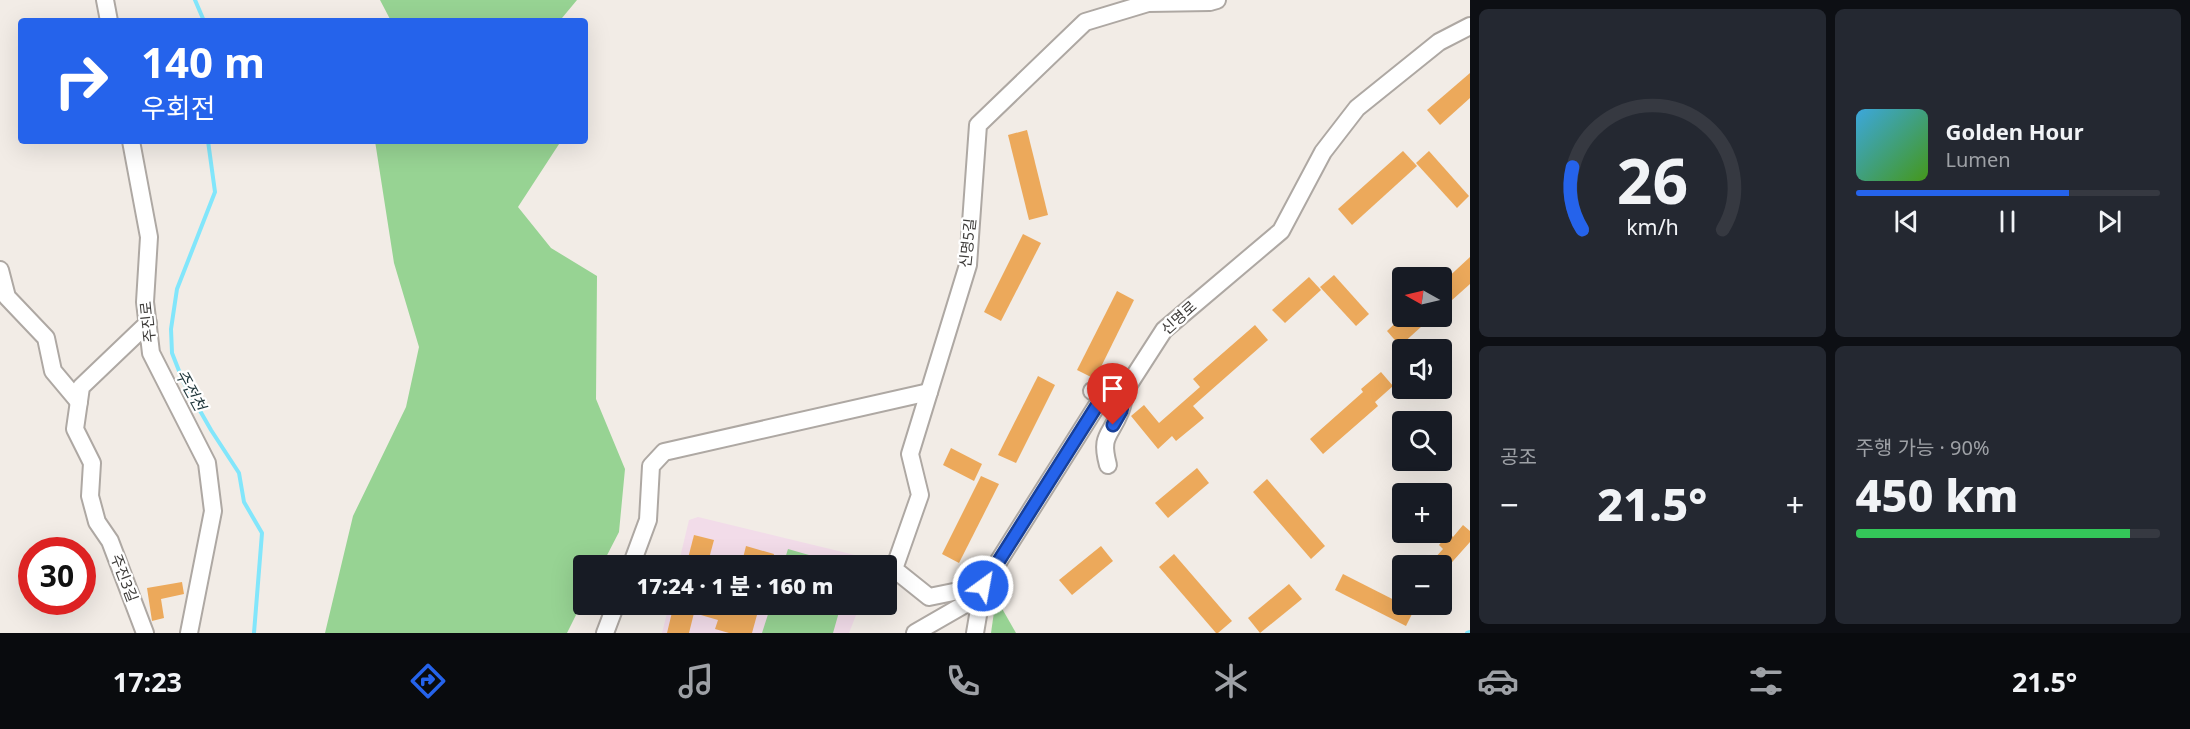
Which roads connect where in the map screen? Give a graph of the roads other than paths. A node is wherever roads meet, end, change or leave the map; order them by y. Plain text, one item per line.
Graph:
1 (105, 0) edge
2 (1217, 0) edge
3 (108, 18) edge
4 (1470, 26) edge
5 (132, 144) edge
6 (0, 270) edge
7 (148, 323) junction
8 (1126, 389) junction
9 (1092, 391) dead end
10 (929, 392) junction
11 (1108, 400) junction
12 (79, 402) junction
13 (1108, 465) dead end
14 (635, 555) edge
15 (983, 586) junction
16 (612, 615) edge
17 (146, 633) edge
18 (189, 633) edge
19 (605, 633) edge
20 (915, 633) edge
21 (975, 633) edge

1 - 3 street
2 - 10 street, 신명5길
4 - 8 street, 신명로
5 - 7 street, 주진로
6 - 12 street
7 - 12 street
7 - 18 street, 주진로
8 - 11 street, 신명로
8 - 13 street
9 - 11 street
10 - 14 street
10 - 15 street, 신명5길
11 - 15 street, 신명로
12 - 17 street, 주진3길
15 - 20 street, 신명로
15 - 21 street
16 - 19 street

